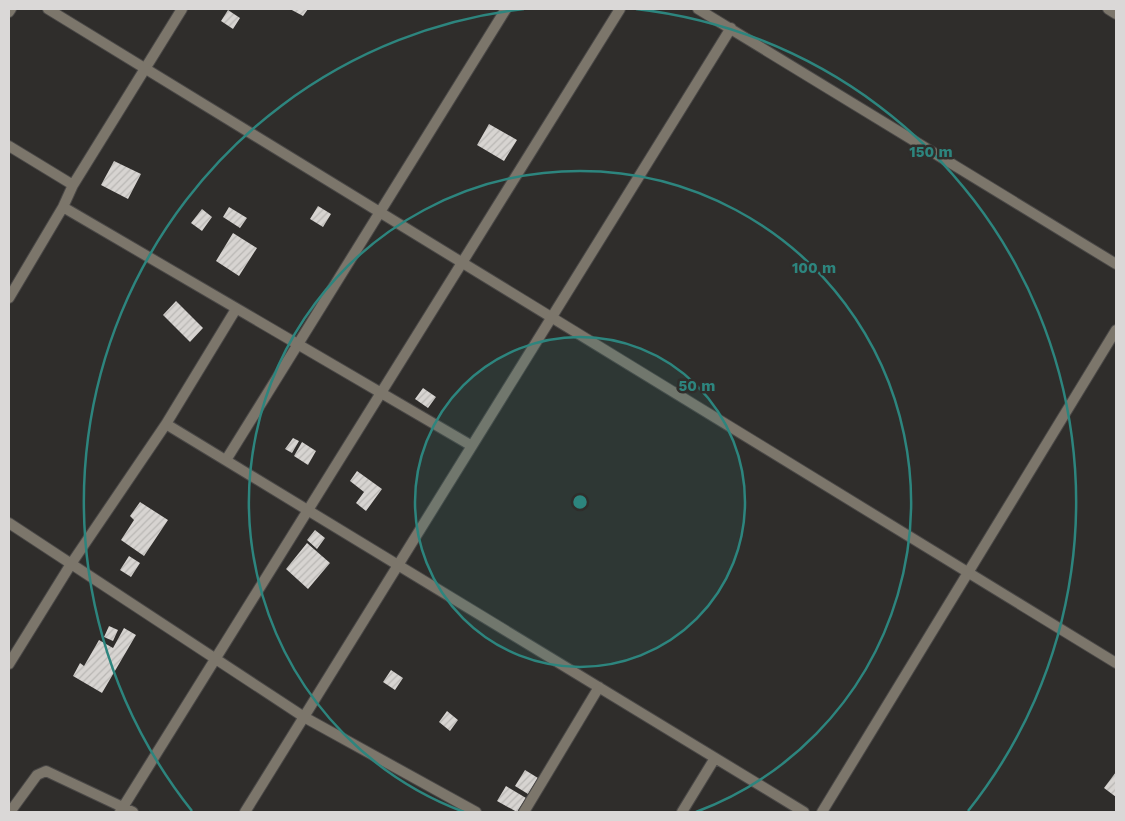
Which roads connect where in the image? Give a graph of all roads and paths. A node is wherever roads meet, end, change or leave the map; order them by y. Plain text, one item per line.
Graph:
1 (48, 9) edge
2 (182, 9) edge
3 (506, 9) edge
4 (620, 9) edge
5 (698, 9) edge
6 (1108, 9) edge
7 (1116, 14) edge
8 (731, 28) junction
9 (147, 67) junction
10 (9, 146) edge
11 (73, 185) junction
12 (63, 207) junction
13 (380, 212) junction
14 (462, 262) junction
15 (1116, 264) edge
16 (9, 298) edge
17 (236, 309) junction
18 (551, 316) junction
19 (1116, 330) edge
20 (298, 344) junction
21 (381, 392) junction
22 (166, 424) junction
23 (472, 446) junction
24 (226, 460) junction
25 (308, 510) junction
26 (9, 523) edge
27 (71, 564) junction
28 (398, 565) junction
29 (968, 572) junction
30 (216, 658) junction
31 (1116, 663) edge
32 (9, 664) edge
33 (599, 687) junction
34 (304, 717) junction
35 (715, 758) junction
36 (125, 810) edge
37 (10, 812) edge
38 (246, 812) edge
39 (476, 812) edge
40 (524, 812) edge
41 (682, 812) edge
42 (804, 812) edge
43 (822, 812) edge

1 - 9 street
2 - 9 street
3 - 13 street
4 - 14 street
5 - 8 street
6 - 7 street
8 - 15 street
8 - 18 street
9 - 11 street
9 - 13 street
10 - 11 street
11 - 12 street
12 - 16 street
12 - 17 street
13 - 14 street
13 - 20 street
14 - 18 street
14 - 21 street
17 - 20 street
17 - 22 street
18 - 23 street
18 - 29 street
19 - 29 street
20 - 21 street
20 - 24 street
21 - 23 street
21 - 25 street
22 - 24 street
22 - 27 street
23 - 28 street
24 - 25 street
25 - 28 street
25 - 30 street
26 - 27 street
27 - 30 street
27 - 32 street
28 - 33 street
28 - 34 street
29 - 31 street
29 - 43 street
30 - 34 street
30 - 36 street
33 - 35 street
33 - 40 street
34 - 38 street
34 - 39 street
35 - 41 street
35 - 42 street
36 - 37 street

